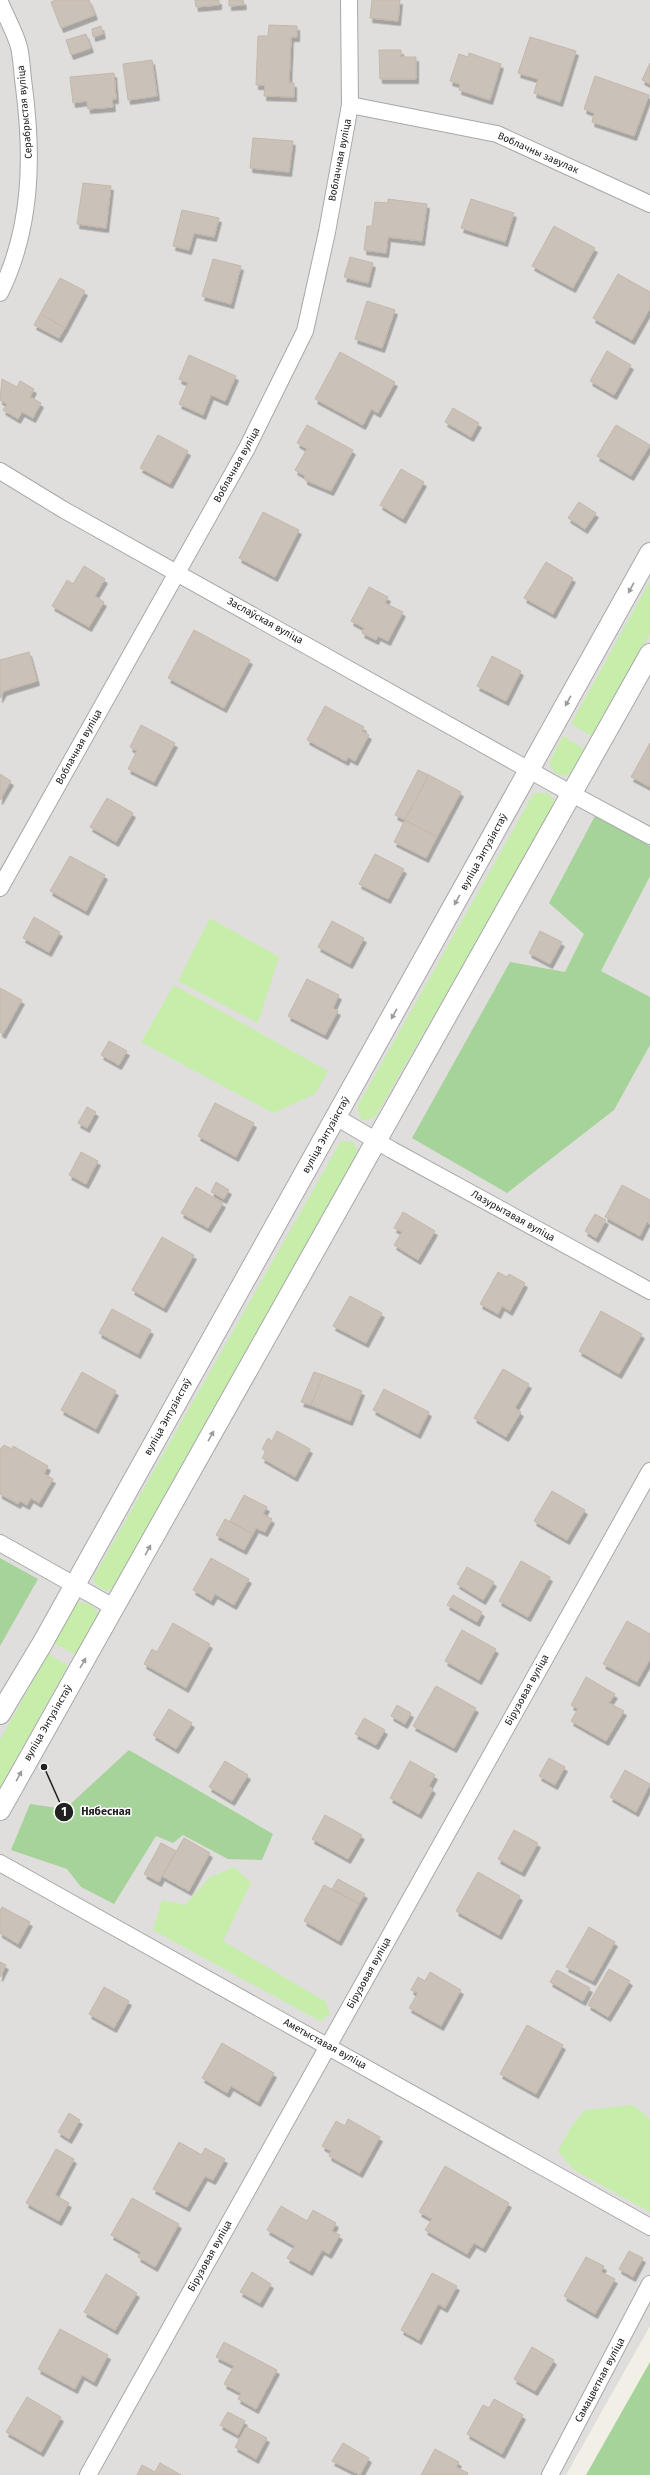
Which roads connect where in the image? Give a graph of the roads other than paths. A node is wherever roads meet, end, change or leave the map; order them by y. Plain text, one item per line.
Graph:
1 (350, 0) edge
2 (0, 2) edge
3 (350, 105) junction
4 (650, 204) edge
5 (0, 293) edge
6 (0, 472) edge
7 (650, 554) edge
8 (177, 572) junction
9 (650, 654) edge
10 (530, 770) junction
11 (572, 794) junction
12 (650, 836) edge
13 (0, 888) edge
14 (336, 1117) junction
15 (377, 1140) junction
16 (650, 1291) edge
17 (650, 1471) edge
18 (0, 1543) edge
19 (75, 1585) junction
20 (115, 1608) junction
21 (0, 1714) edge
22 (0, 1810) edge
23 (0, 1863) edge
24 (328, 2046) junction
25 (650, 2227) edge
26 (650, 2284) edge
27 (88, 2475) edge
28 (550, 2475) edge

1 - 3 street, Воблачная вуліца
2 - 5 street, Серабрыстая вуліца
3 - 4 street, Воблачны завулак
3 - 8 street, Воблачная вуліца
6 - 8 street, Заслаўская вуліца
7 -> 10 street, вуліца Энтузіястаў
8 - 10 street, Заслаўская вуліца
8 - 13 street, Воблачная вуліца
9 - 11 street, вуліца Энтузіястаў
10 - 11 street, Заслаўская вуліца
10 -> 14 street, вуліца Энтузіястаў
11 - 12 street, Заслаўская вуліца
11 - 15 street, вуліца Энтузіястаў
14 - 15 street, Лазурытавая вуліца
14 - 19 street, вуліца Энтузіястаў
15 - 16 street, Лазурытавая вуліца
20 -> 15 street, вуліца Энтузіястаў
17 - 24 street, Бірузовая вуліца
18 - 19 street
19 - 20 street
19 - 21 street, вуліца Энтузіястаў
22 -> 20 street, вуліца Энтузіястаў
23 - 24 street, Аметыставая вуліца
24 - 25 street, Аметыставая вуліца
24 - 27 street, Бірузовая вуліца
26 - 28 street, Самацветная вуліца

